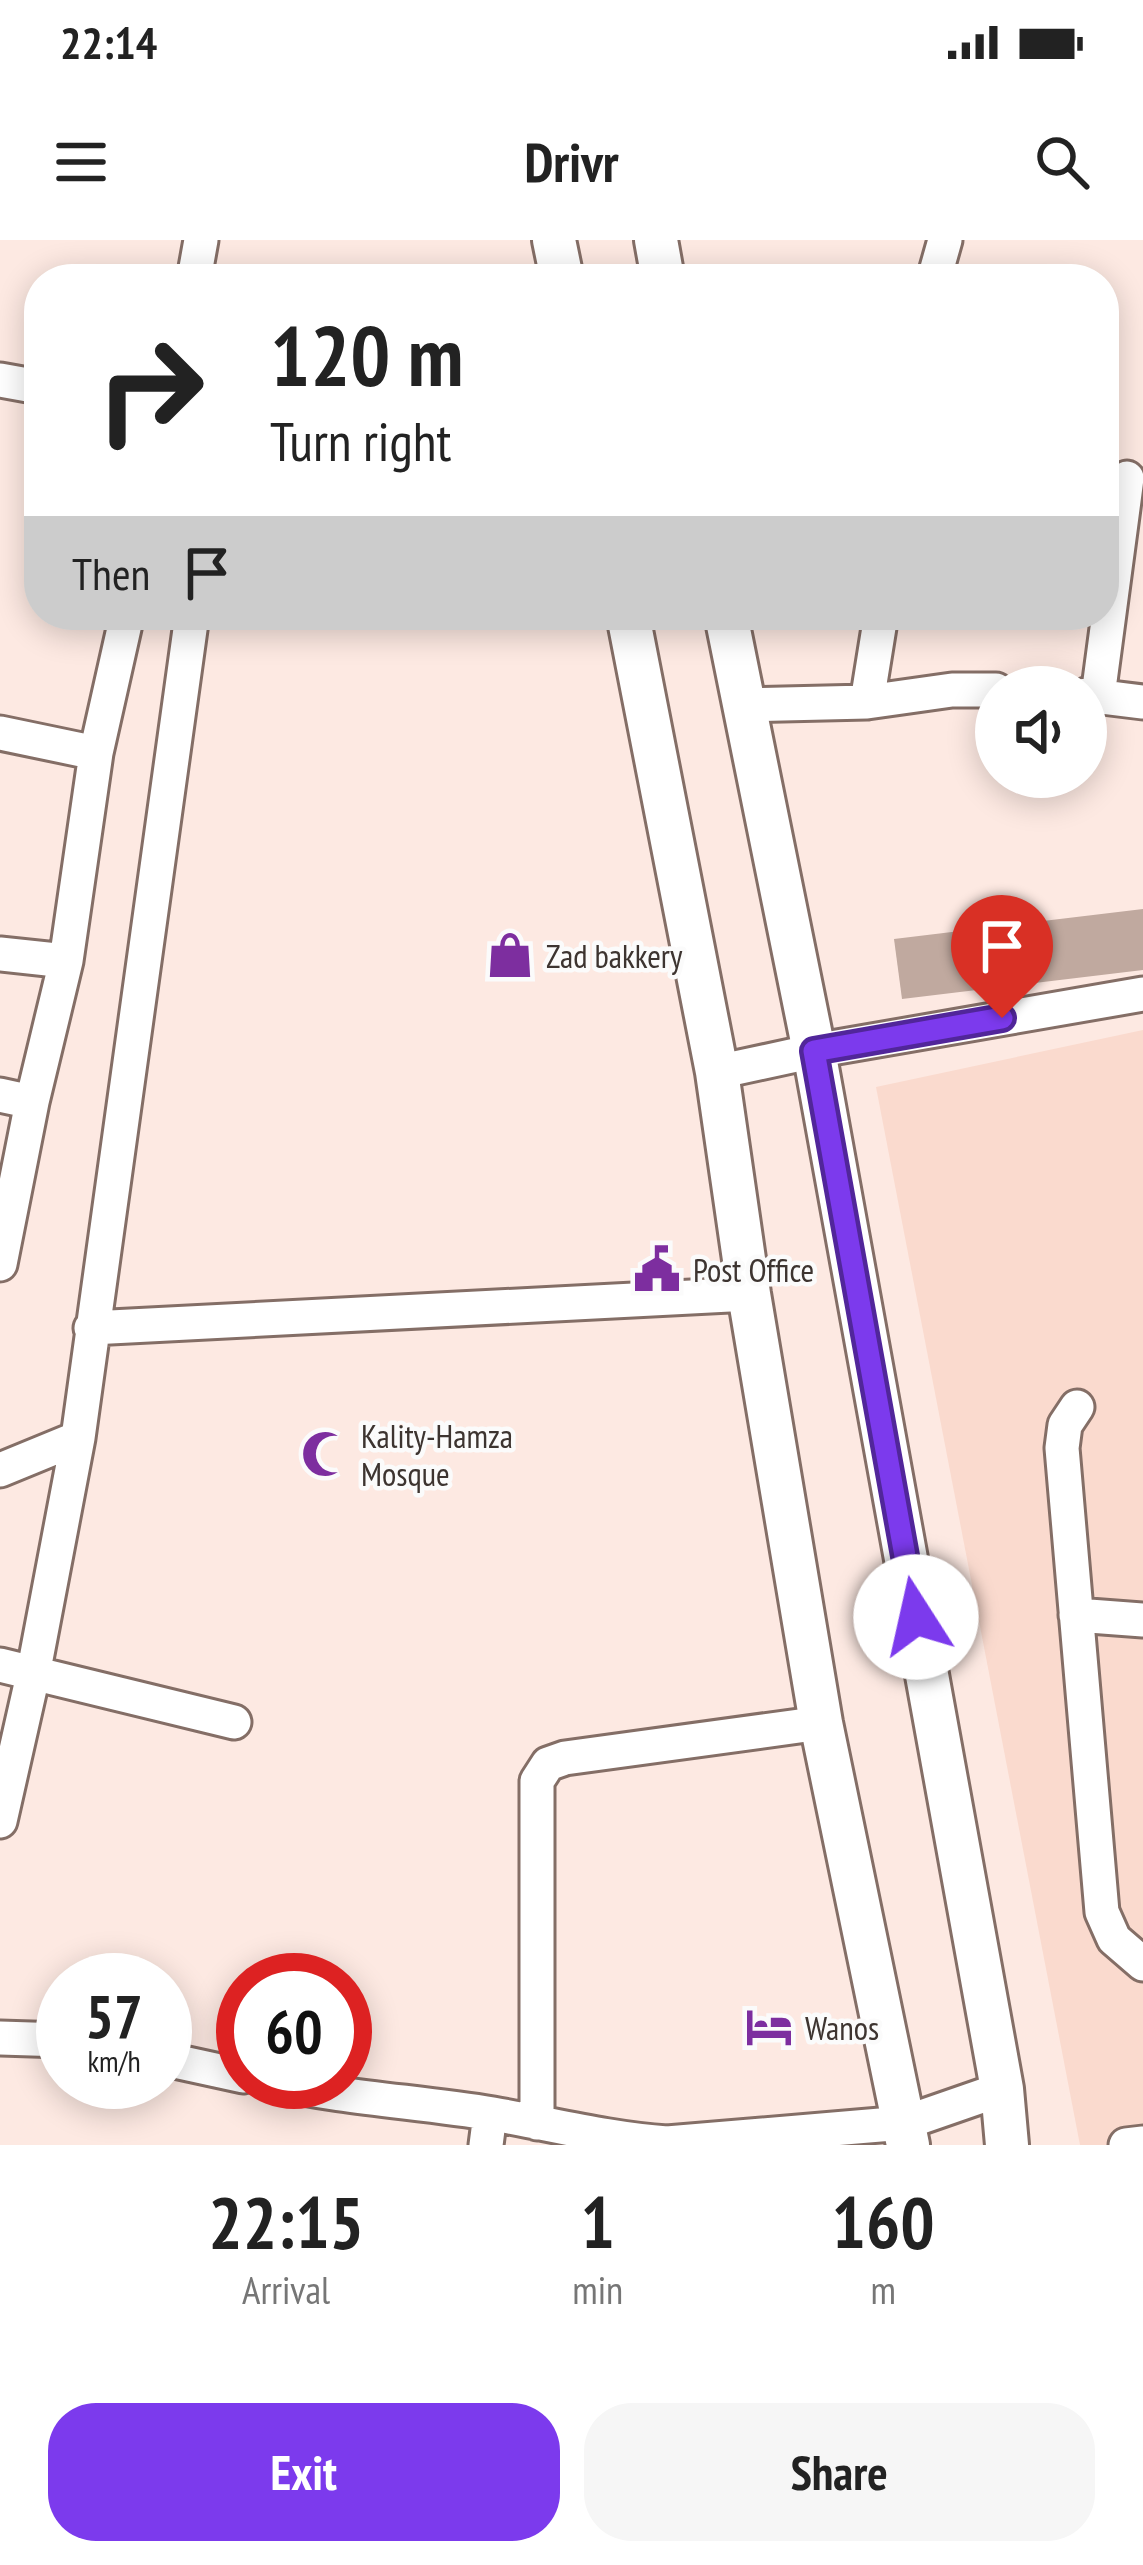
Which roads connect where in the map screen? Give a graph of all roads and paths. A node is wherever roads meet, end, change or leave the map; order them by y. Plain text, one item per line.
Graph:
1 (1127, 478) dead end
2 (1119, 528) edge
3 (124, 630) edge
4 (190, 630) edge
5 (631, 630) edge
6 (729, 630) edge
7 (879, 630) edge
8 (1103, 630) edge
9 (1097, 666) edge
10 (975, 690) edge
11 (1107, 698) edge
12 (867, 702) junction
13 (1143, 702) edge
14 (743, 704) junction
15 (0, 733) edge
16 (96, 753) junction
17 (0, 954) edge
18 (66, 961) junction
19 (1143, 994) edge
20 (814, 1051) junction
21 (717, 1072) junction
22 (16, 1098) edge
23 (7, 1191) edge
24 (0, 1264) edge
25 (749, 1294) junction
26 (91, 1328) junction
27 (1077, 1407) dead end
28 (78, 1438) junction
29 (0, 1470) edge
30 (1076, 1615) junction
31 (1143, 1620) edge
32 (0, 1665) edge
33 (33, 1676) junction
34 (234, 1722) dead end
35 (821, 1723) junction
36 (0, 1821) edge
37 (1143, 1964) edge
38 (0, 2038) edge
39 (36, 2039) edge
40 (1002, 2090) junction
41 (372, 2104) edge
42 (537, 2123) junction
43 (488, 2130) edge
44 (906, 2134) edge
45 (1143, 2143) edge
46 (1007, 2145) edge
47 (1126, 2145) edge

1 - 2 street
3 - 16 street
4 - 26 street
5 - 21 main road
6 - 14 main road
7 - 12 street
8 - 9 street
10 - 12 street
11 - 13 street
12 - 14 street
14 - 20 main road
15 - 16 street
16 - 18 street
17 - 18 street
18 - 22 street
19 - 20 street
20 - 21 street
20 - 40 main road
21 - 25 main road
22 - 23 street
23 - 24 street
25 - 26 street
25 - 35 main road
26 - 28 street
27 - 30 street
28 - 29 street
28 - 33 street
30 - 31 street
30 - 37 street
32 - 33 street
33 - 34 street
33 - 36 street
35 - 42 street
35 - 44 main road
38 - 39 street
40 - 44 street
40 - 46 main road
41 - 43 street
42 - 43 street
42 - 44 street
45 - 47 street

